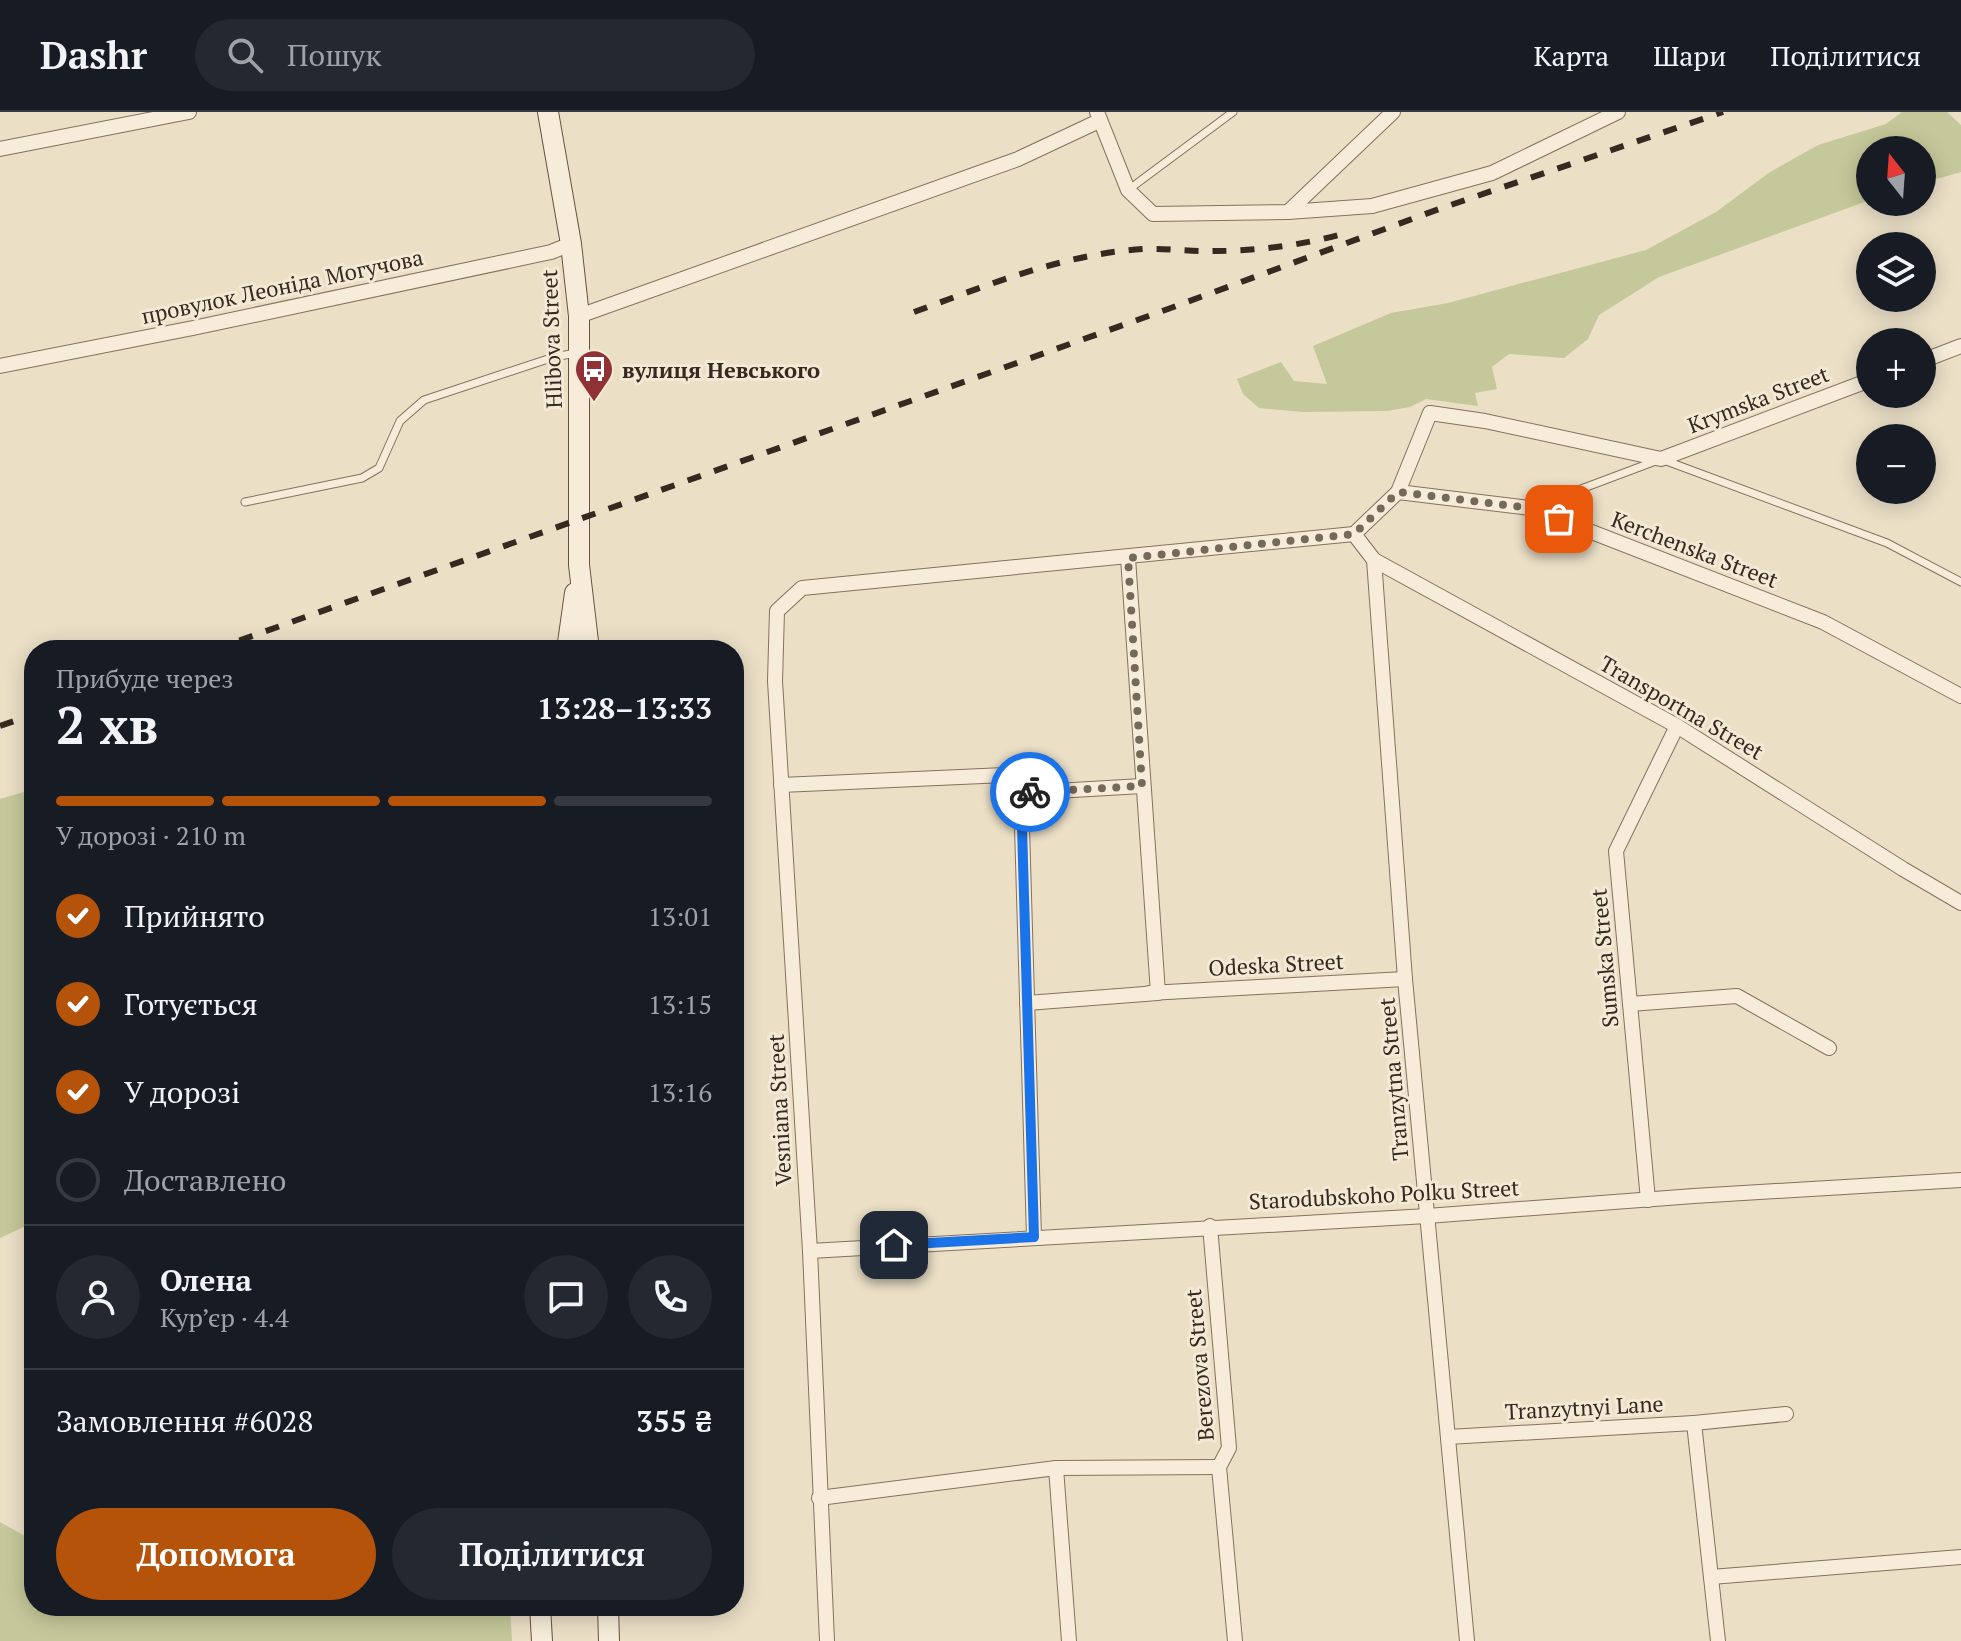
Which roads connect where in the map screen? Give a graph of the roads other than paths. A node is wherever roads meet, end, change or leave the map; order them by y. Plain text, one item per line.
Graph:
1 (189, 112) edge
2 (548, 112) edge
3 (1233, 112) edge
4 (1393, 112) edge
5 (1618, 112) edge
6 (1098, 117) edge
7 (0, 149) edge
8 (1128, 190) junction
9 (1288, 212) junction
10 (571, 244) junction
11 (579, 316) junction
12 (1961, 346) edge
13 (578, 352) junction
14 (1936, 356) edge
15 (0, 366) edge
16 (1856, 385) edge
17 (1661, 459) junction
18 (1398, 492) junction
19 (245, 502) dead end
20 (1530, 508) junction
21 (1354, 534) junction
22 (1128, 558) junction
23 (1374, 560) junction
24 (579, 565) junction
25 (1961, 582) edge
26 (568, 640) edge
27 (588, 640) edge
28 (1961, 696) edge
29 (1677, 726) junction
30 (781, 785) junction
31 (1142, 786) junction
32 (1021, 793) junction
33 (1961, 903) edge
34 (1405, 979) junction
35 (1148, 994) junction
36 (1027, 1003) junction
37 (1630, 1004) junction
38 (1829, 1048) dead end
39 (1961, 1180) edge
40 (1648, 1200) junction
41 (1427, 1216) junction
42 (1210, 1226) junction
43 (1034, 1237) junction
44 (810, 1251) junction
45 (1786, 1414) dead end
46 (1694, 1423) junction
47 (1448, 1437) junction
48 (1219, 1467) junction
49 (1056, 1468) junction
50 (819, 1498) junction
51 (1961, 1557) edge
52 (1711, 1577) junction
53 (541, 1616) edge
54 (608, 1616) edge
55 (542, 1641) edge
56 (609, 1641) edge
57 (827, 1641) edge
58 (1069, 1641) edge
59 (1235, 1641) edge
60 (1467, 1641) edge
61 (1718, 1641) edge

1 - 7 street
2 - 10 main road, Hlibova Street
3 - 8 lane
4 - 9 street
5 - 9 street
6 - 8 street
6 - 11 street
8 - 9 street
10 - 11 main road, Hlibova Street
10 - 15 street, провулок Леоніда Могучова
11 - 13 main road, Hlibova Street
12 - 14 street
13 - 19 lane
13 - 24 main road, Hlibova Street
16 - 17 street, Krymska Street
17 - 18 street
17 - 20 lane
17 - 25 lane
18 - 20 street, Kerchenska Street
18 - 21 street
20 - 28 street, Kerchenska Street
21 - 22 street
21 - 23 street
22 - 30 street, Vesniana Street
22 - 31 street
23 - 29 street, Transportna Street
23 - 34 street, Tranzytna Street
24 - 26 main road
24 - 27 main road
29 - 33 street, Transportna Street
29 - 37 street, Sumska Street
30 - 32 street
30 - 44 street, Vesniana Street
31 - 32 street
31 - 35 street
32 - 36 street
34 - 35 street, Odeska Street
34 - 41 street, Tranzytna Street
35 - 36 street, Odeska Street
36 - 43 street
37 - 38 street
37 - 40 street, Sumska Street
39 - 40 street, Starodubskoho Polku Street
40 - 41 street, Starodubskoho Polku Street
41 - 42 street, Starodubskoho Polku Street
41 - 47 street, Tranzytna Street
42 - 43 street, Starodubskoho Polku Street
42 - 48 street, Berezova Street
43 - 44 street, Starodubskoho Polku Street
44 - 50 street, Vesniana Street
45 - 46 street
46 - 47 street, Tranzytnyi Lane
46 - 52 street, Tranzytnyi Lane
47 - 60 street, Tranzytna Street
48 - 49 street
48 - 59 street, Berezova Street
49 - 50 street
49 - 58 street
50 - 57 street, Vesniana Street
51 - 52 street
52 - 61 street, Tranzytnyi Lane
53 - 55 main road
54 - 56 main road

